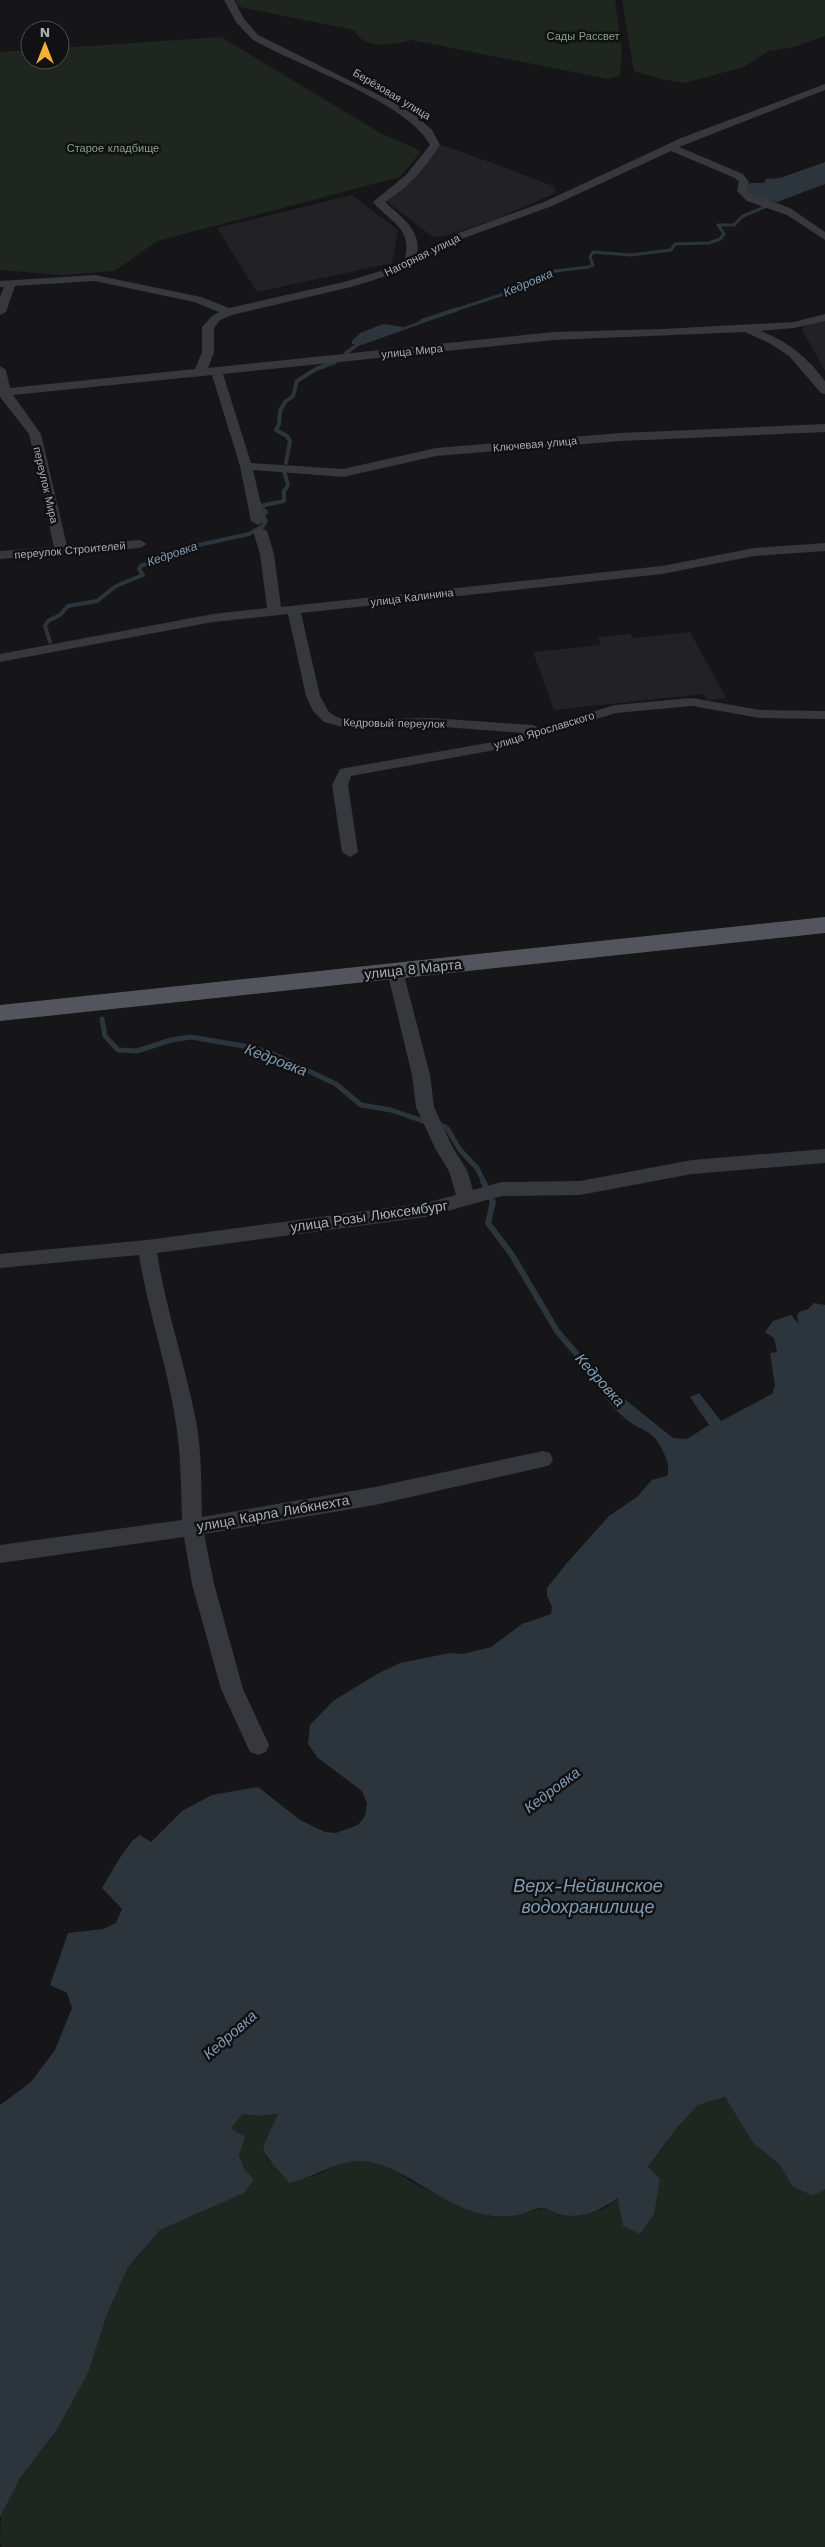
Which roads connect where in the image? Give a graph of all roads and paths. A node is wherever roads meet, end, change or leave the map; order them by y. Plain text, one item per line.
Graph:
1 (229, 0) edge
2 (825, 88) edge
3 (671, 147) junction
4 (824, 219) edge
5 (810, 223) junction
6 (825, 237) edge
7 (409, 261) junction
8 (5, 284) edge
9 (0, 312) edge
10 (228, 312) junction
11 (825, 317) edge
12 (785, 326) junction
13 (738, 327) junction
14 (777, 342) junction
15 (0, 370) edge
16 (200, 372) junction
17 (217, 372) junction
18 (825, 390) edge
19 (2, 392) edge
20 (825, 428) edge
21 (246, 466) junction
22 (140, 544) dead end
23 (825, 547) edge
24 (61, 550) junction
25 (0, 555) edge
26 (294, 611) junction
27 (275, 613) junction
28 (0, 658) edge
29 (825, 715) edge
30 (545, 730) junction
31 (350, 852) dead end
32 (825, 925) edge
33 (395, 971) junction
34 (0, 1013) edge
35 (825, 1156) edge
36 (479, 1195) junction
37 (147, 1247) junction
38 (0, 1261) edge
39 (543, 1459) dead end
40 (192, 1527) junction
41 (0, 1554) edge
42 (258, 1744) dead end

1 - 7 street, Берёзовая улица
2 - 3 street, Нагорная улица
3 - 5 street
3 - 7 street, Нагорная улица
4 - 5 street
5 - 6 street
7 - 10 street, Нагорная улица
8 - 9 street
8 - 10 street
10 - 16 street
11 - 12 street, улица Мира
12 - 13 street, улица Мира
12 - 14 street
13 - 14 street
13 - 17 street, улица Мира
14 - 18 street
15 - 19 street, переулок Мира
16 - 17 street, улица Мира
16 - 19 street, улица Мира
17 - 21 street
19 - 24 street, переулок Мира
20 - 21 street, Ключевая улица
21 - 27 street
22 - 24 street, переулок Строителей
23 - 26 street, улица Калинина
24 - 25 street, переулок Строителей
26 - 27 street, улица Калинина
26 - 30 street, Кедровый переулок
27 - 28 street, улица Калинина
29 - 30 street, улица Ярославского
30 - 31 street, улица Ярославского
32 - 33 main road, улица 8 Марта
33 - 34 main road, улица 8 Марта
33 - 36 street
35 - 36 street, улица Розы Люксембург
36 - 37 street, улица Розы Люксембург
37 - 38 street, улица Розы Люксембург
37 - 40 street
39 - 40 street, улица Карла Либкнехта
40 - 41 street, улица Карла Либкнехта
40 - 42 street

